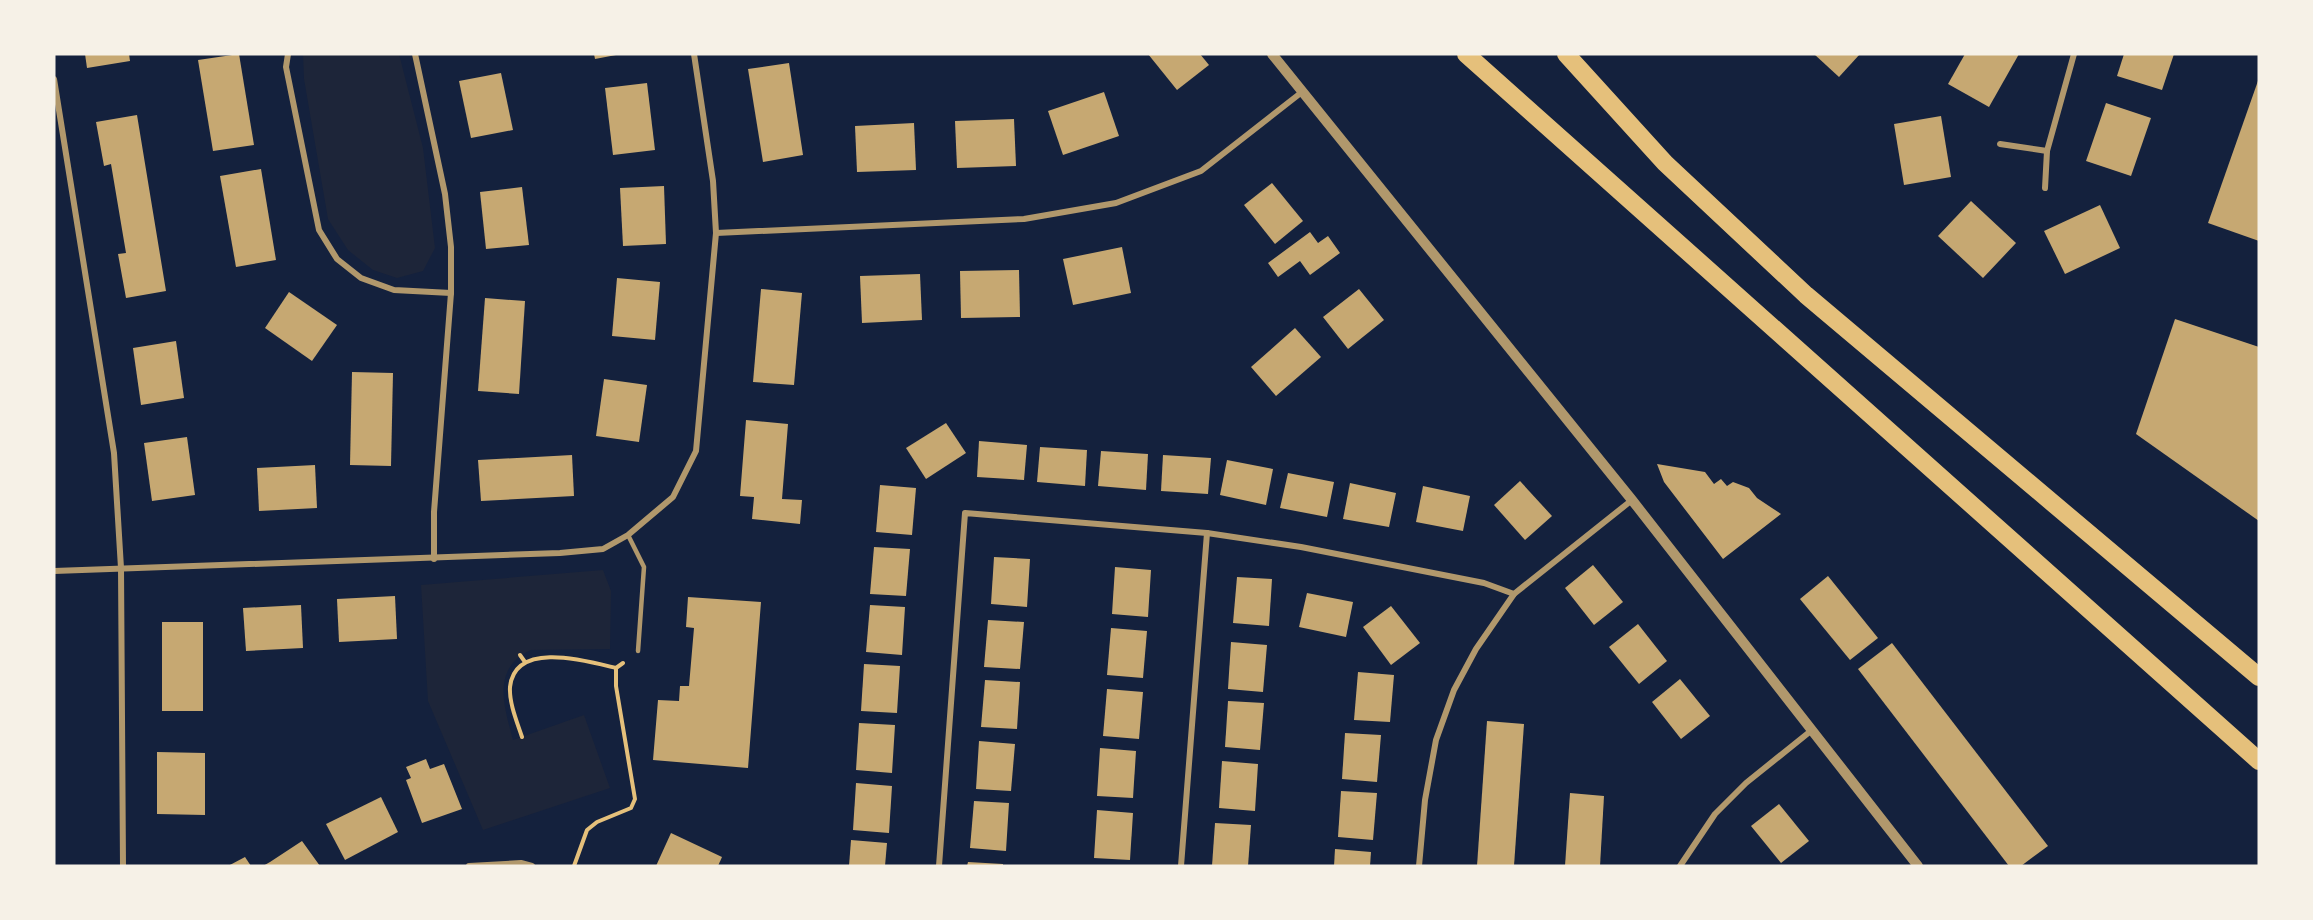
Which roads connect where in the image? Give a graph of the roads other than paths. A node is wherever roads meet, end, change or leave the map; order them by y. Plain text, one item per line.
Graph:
1 (288, 54) edge
2 (415, 54) edge
3 (694, 54) edge
4 (1272, 54) edge
5 (1466, 54) edge
6 (1566, 54) edge
7 (2074, 54) edge
8 (54, 79) edge
9 (1302, 92) junction
10 (2000, 144) dead end
11 (2047, 151) junction
12 (2045, 188) dead end
13 (716, 233) junction
14 (451, 293) junction
15 (1632, 501) junction
16 (1207, 533) junction
17 (628, 535) junction
18 (434, 559) junction
19 (121, 568) junction
20 (54, 571) edge
21 (1514, 594) junction
22 (638, 651) road end
23 (2259, 677) edge
24 (1812, 730) junction
25 (2259, 760) edge
26 (123, 866) edge
27 (469, 866) edge
28 (532, 866) edge
29 (939, 866) edge
30 (1181, 866) edge
31 (1419, 866) edge
32 (1680, 866) edge
33 (1918, 866) edge

1 - 14 street
2 - 14 street
3 - 13 street
4 - 9 street
5 - 25 highway
6 - 23 highway
7 - 11 street
8 - 19 street
9 - 13 street
9 - 15 street
10 - 11 street
11 - 12 street
13 - 17 street
14 - 18 street
15 - 21 street
15 - 24 street
16 - 21 street
16 - 29 street
16 - 30 street
17 - 18 street
17 - 22 lane
18 - 19 street
19 - 20 street
19 - 26 street
21 - 31 street
24 - 32 street
24 - 33 street
27 - 28 street

